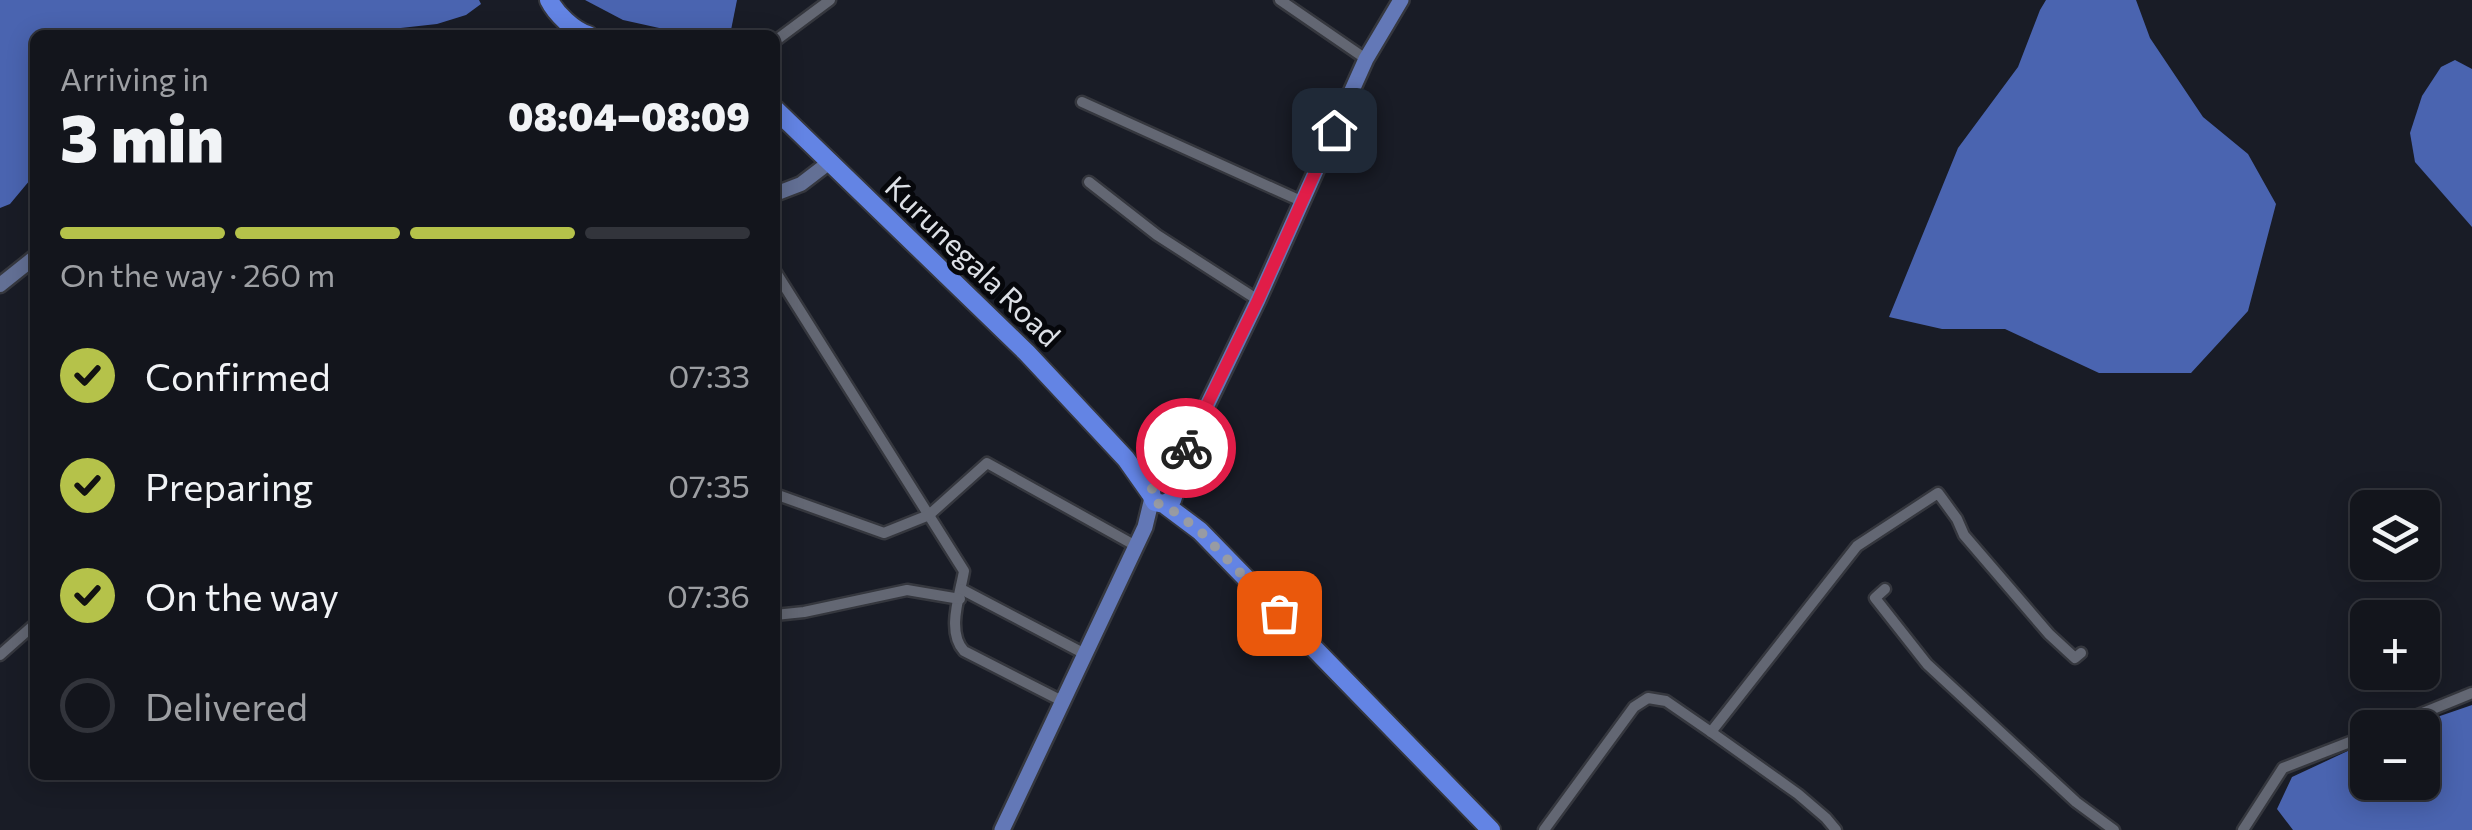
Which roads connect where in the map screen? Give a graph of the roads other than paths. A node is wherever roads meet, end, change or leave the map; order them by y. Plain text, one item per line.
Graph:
1 (549, 0) edge
2 (830, 0) edge
3 (1280, 0) edge
4 (1401, 0) edge
5 (578, 30) edge
6 (780, 37) edge
7 (1366, 59) junction
8 (1082, 102) dead end
9 (780, 114) edge
10 (830, 162) junction
11 (1089, 182) dead end
12 (780, 192) edge
13 (1301, 200) junction
14 (30, 261) edge
15 (780, 279) edge
16 (0, 285) edge
17 (1258, 300) junction
18 (1163, 492) junction
19 (780, 496) edge
20 (930, 515) junction
21 (1136, 546) junction
22 (1885, 589) dead end
23 (960, 594) junction
24 (780, 614) edge
25 (30, 628) edge
26 (2080, 653) dead end
27 (1084, 654) junction
28 (0, 655) edge
29 (2472, 693) edge
30 (1064, 702) junction
31 (2430, 710) edge
32 (1712, 732) junction
33 (2350, 742) edge
34 (1002, 830) edge
35 (1490, 830) edge
36 (1544, 830) edge
37 (1836, 830) edge
38 (2114, 830) edge
39 (2244, 830) edge

1 - 5 highway
2 - 6 street
3 - 7 street
4 - 7 main road
7 - 13 main road
8 - 13 street
9 - 10 highway, Kurunegala Road
10 - 12 street
10 - 18 highway, Kurunegala Road
11 - 17 street
13 - 17 main road
14 - 16 street
15 - 20 street
17 - 18 main road
18 - 21 main road
18 - 35 highway, Kurunegala Road
19 - 20 street
20 - 21 street
20 - 23 street
21 - 27 main road
22 - 38 street
23 - 24 street
23 - 27 street
23 - 30 street
25 - 28 street
26 - 32 street
27 - 30 main road
29 - 31 street
30 - 34 main road
32 - 36 street
32 - 37 street
33 - 39 street

